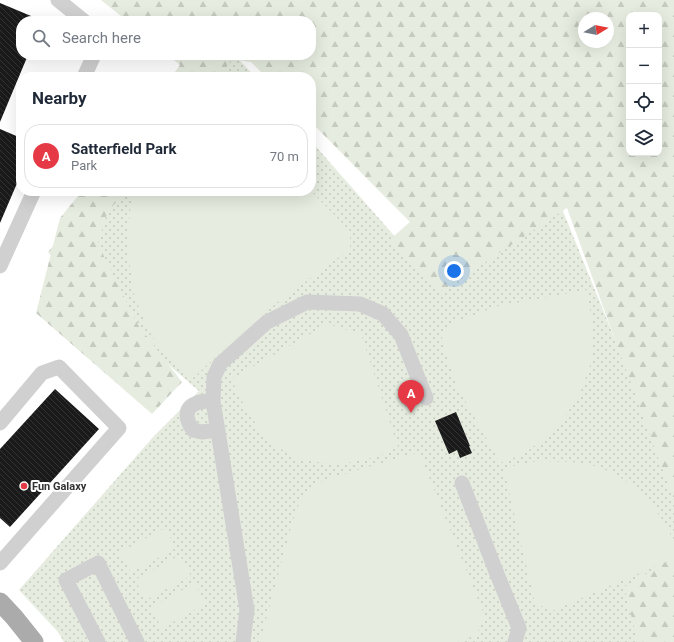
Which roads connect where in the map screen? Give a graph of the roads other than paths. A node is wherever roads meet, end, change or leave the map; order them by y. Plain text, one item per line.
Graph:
1 (58, 0) edge
2 (78, 16) edge
3 (92, 60) edge
4 (86, 72) edge
5 (32, 196) edge
6 (0, 266) edge
7 (426, 398) dead end
8 (213, 401) junction
9 (0, 423) edge
10 (218, 430) junction
11 (462, 483) dead end
12 (3, 553) edge
13 (0, 602) edge
14 (34, 642) edge
15 (98, 642) edge
16 (137, 642) edge
17 (243, 642) edge
18 (515, 642) edge

1 - 2 lane
3 - 4 lane
5 - 6 lane
7 - 8 lane
8 - 10 lane
8 - 10 lane
9 - 12 lane
10 - 17 lane
11 - 18 lane
13 - 14 main road
15 - 16 lane

